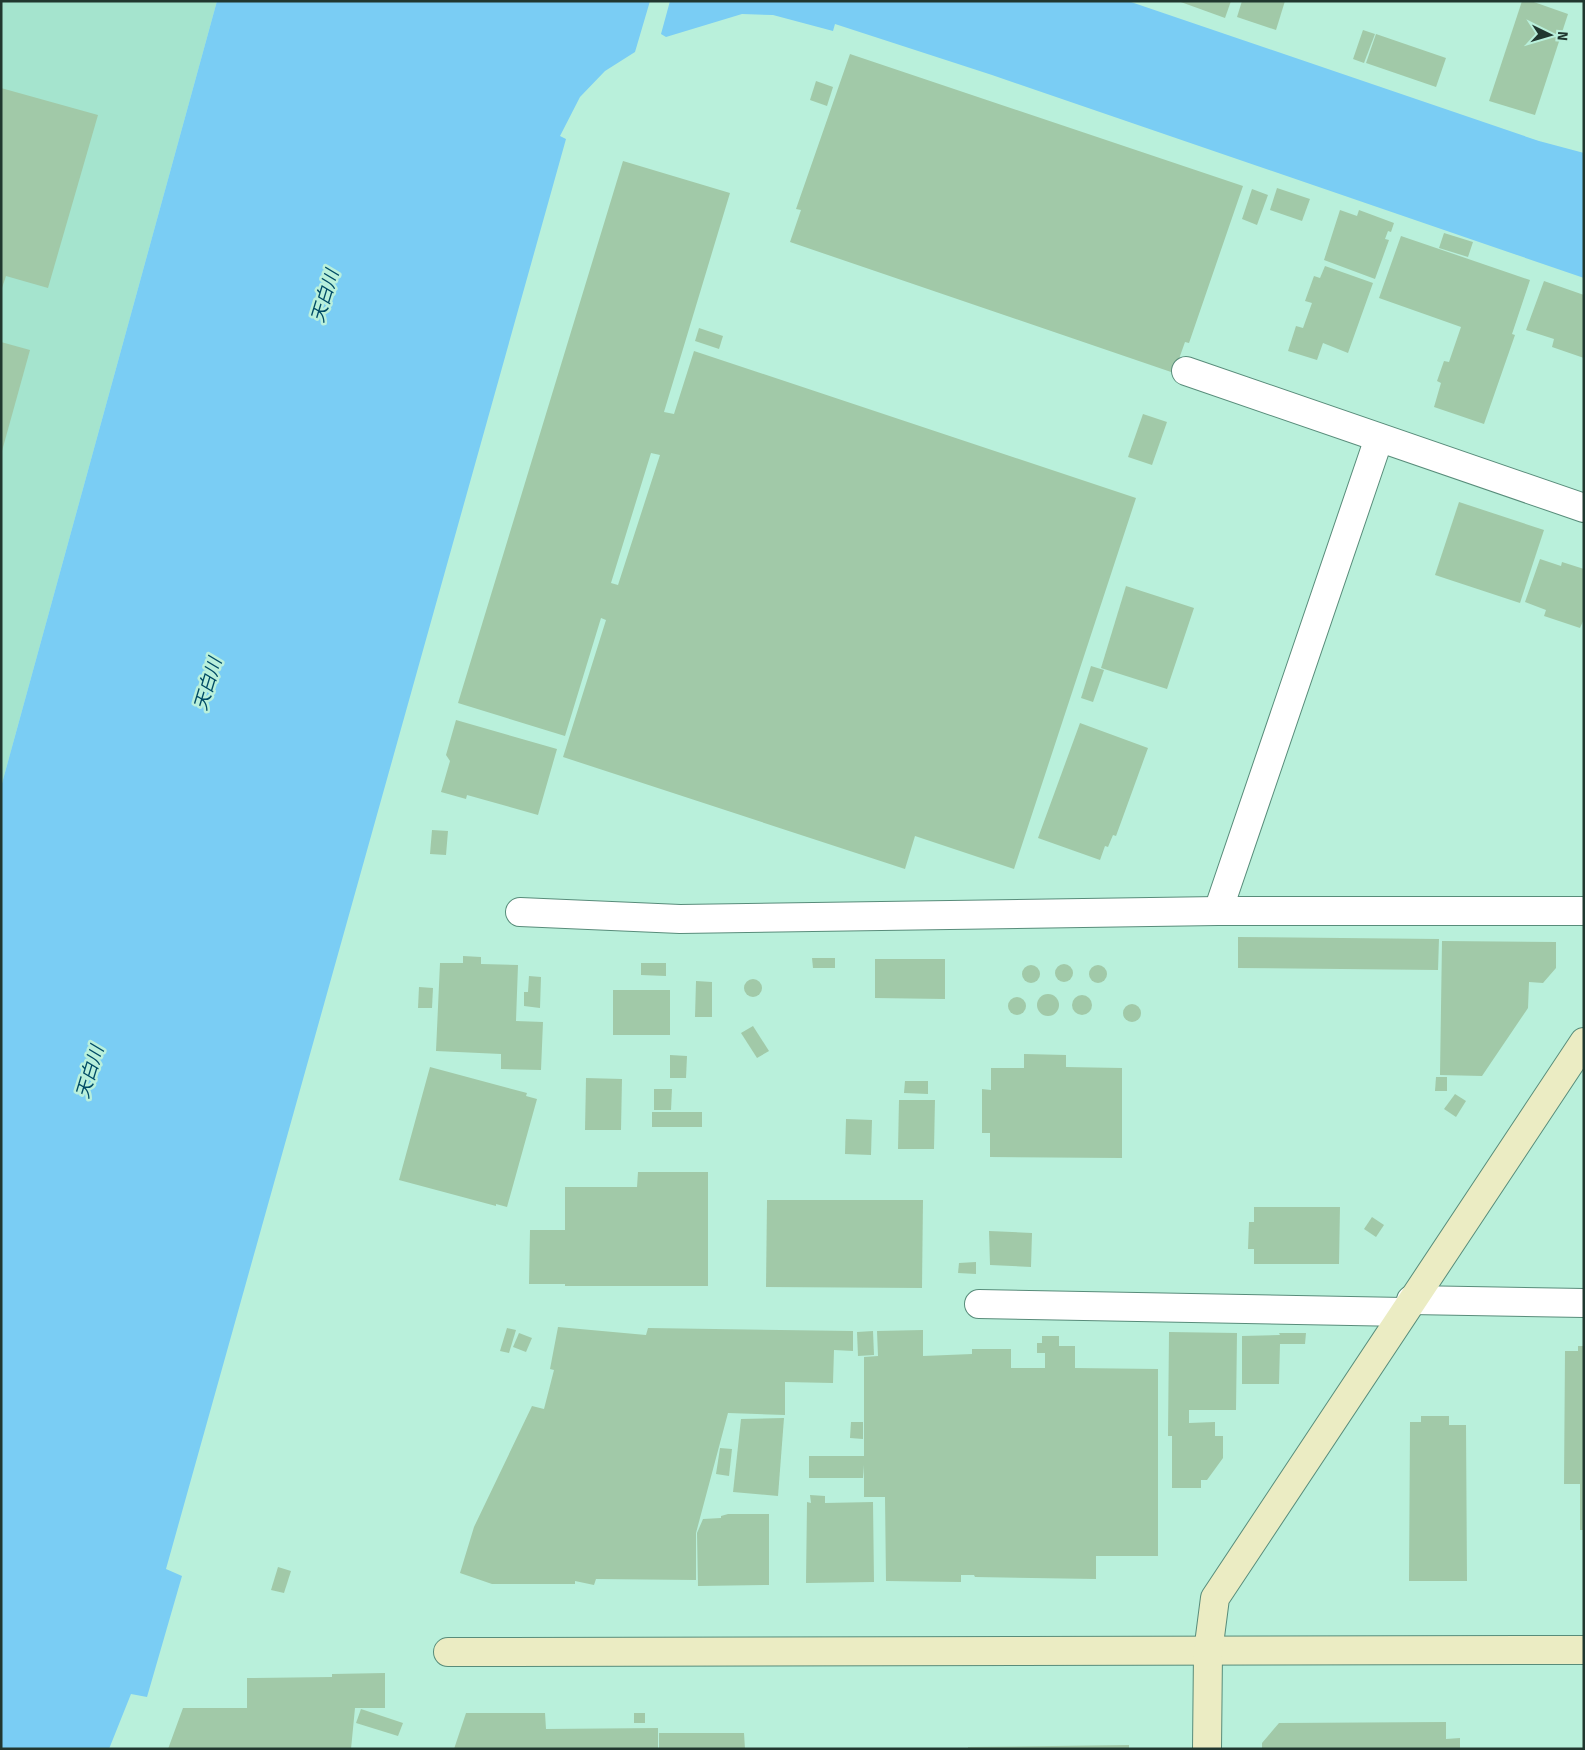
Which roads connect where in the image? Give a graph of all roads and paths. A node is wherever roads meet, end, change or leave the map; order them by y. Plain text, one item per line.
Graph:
1 (1186, 371) dead end
2 (1379, 438) junction
3 (1584, 508) edge
4 (1584, 911) edge
5 (520, 912) dead end
6 (1218, 912) junction
7 (1584, 1042) edge
8 (1584, 1302) edge
9 (979, 1304) dead end
10 (1408, 1306) junction
11 (1584, 1650) edge
12 (448, 1652) dead end
13 (1208, 1652) junction
14 (1207, 1749) edge

1 - 2 street
2 - 3 street
2 - 6 street
4 - 6 street
5 - 6 street
7 - 10 street
8 - 10 street
9 - 10 street
10 - 13 street
11 - 13 street
12 - 13 street
13 - 14 street

